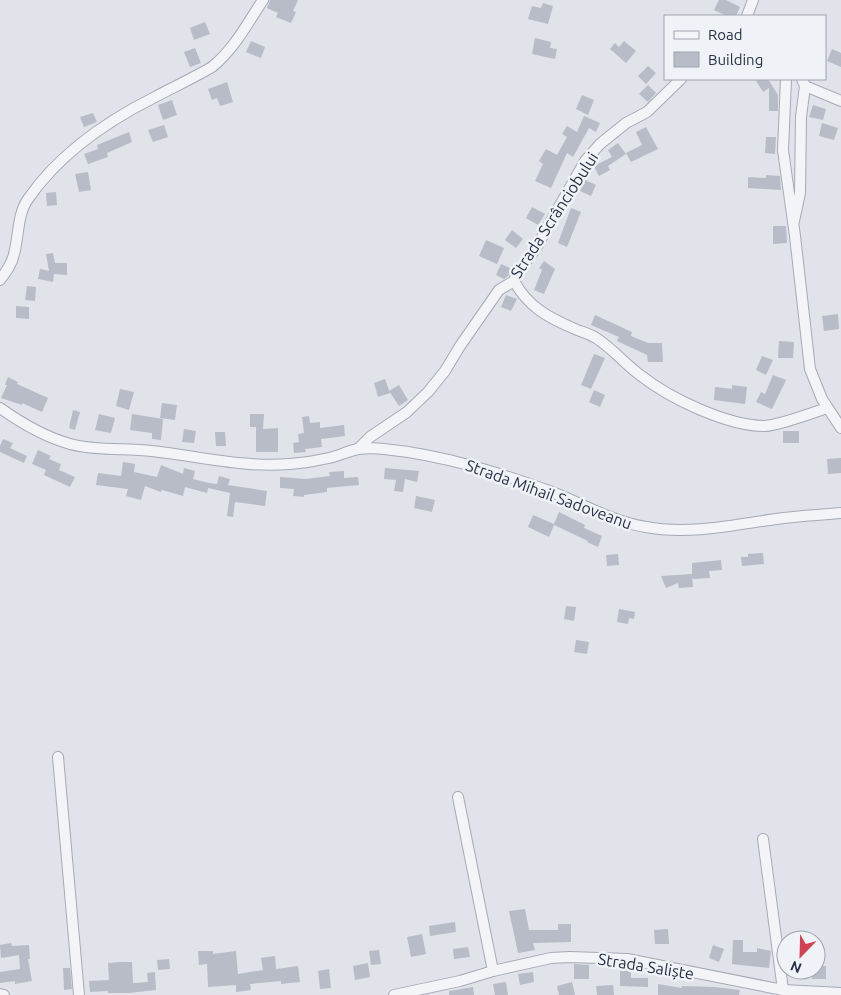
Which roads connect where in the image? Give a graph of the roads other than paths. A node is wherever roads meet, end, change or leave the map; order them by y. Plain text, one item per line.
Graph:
1 (263, 0) edge
2 (753, 0) edge
3 (747, 15) edge
4 (680, 80) edge
5 (786, 80) edge
6 (803, 82) edge
7 (841, 101) edge
8 (793, 224) junction
9 (0, 280) edge
10 (514, 281) junction
11 (0, 408) edge
12 (827, 408) junction
13 (841, 428) edge
14 (358, 449) junction
15 (841, 513) edge
16 (58, 758) dead end
17 (458, 797) dead end
18 (763, 839) dead end
19 (493, 971) junction
20 (782, 990) junction
21 (841, 993) edge
22 (0, 994) edge
23 (4, 995) edge
24 (79, 995) edge
25 (394, 995) edge

1 - 9 street
2 - 3 street
4 - 10 street, Strada Scrânciobului
5 - 8 street
6 - 7 street
6 - 8 street
8 - 12 street
10 - 12 street
10 - 14 street, Strada Scrânciobului
11 - 14 street, Strada Mihail Sadoveanu
12 - 13 street
14 - 15 street, Strada Mihail Sadoveanu
16 - 24 street
17 - 19 street
18 - 20 street
19 - 20 street, Strada Saliște
19 - 25 street, Strada Saliște
20 - 21 street, Strada Saliște
22 - 23 street

